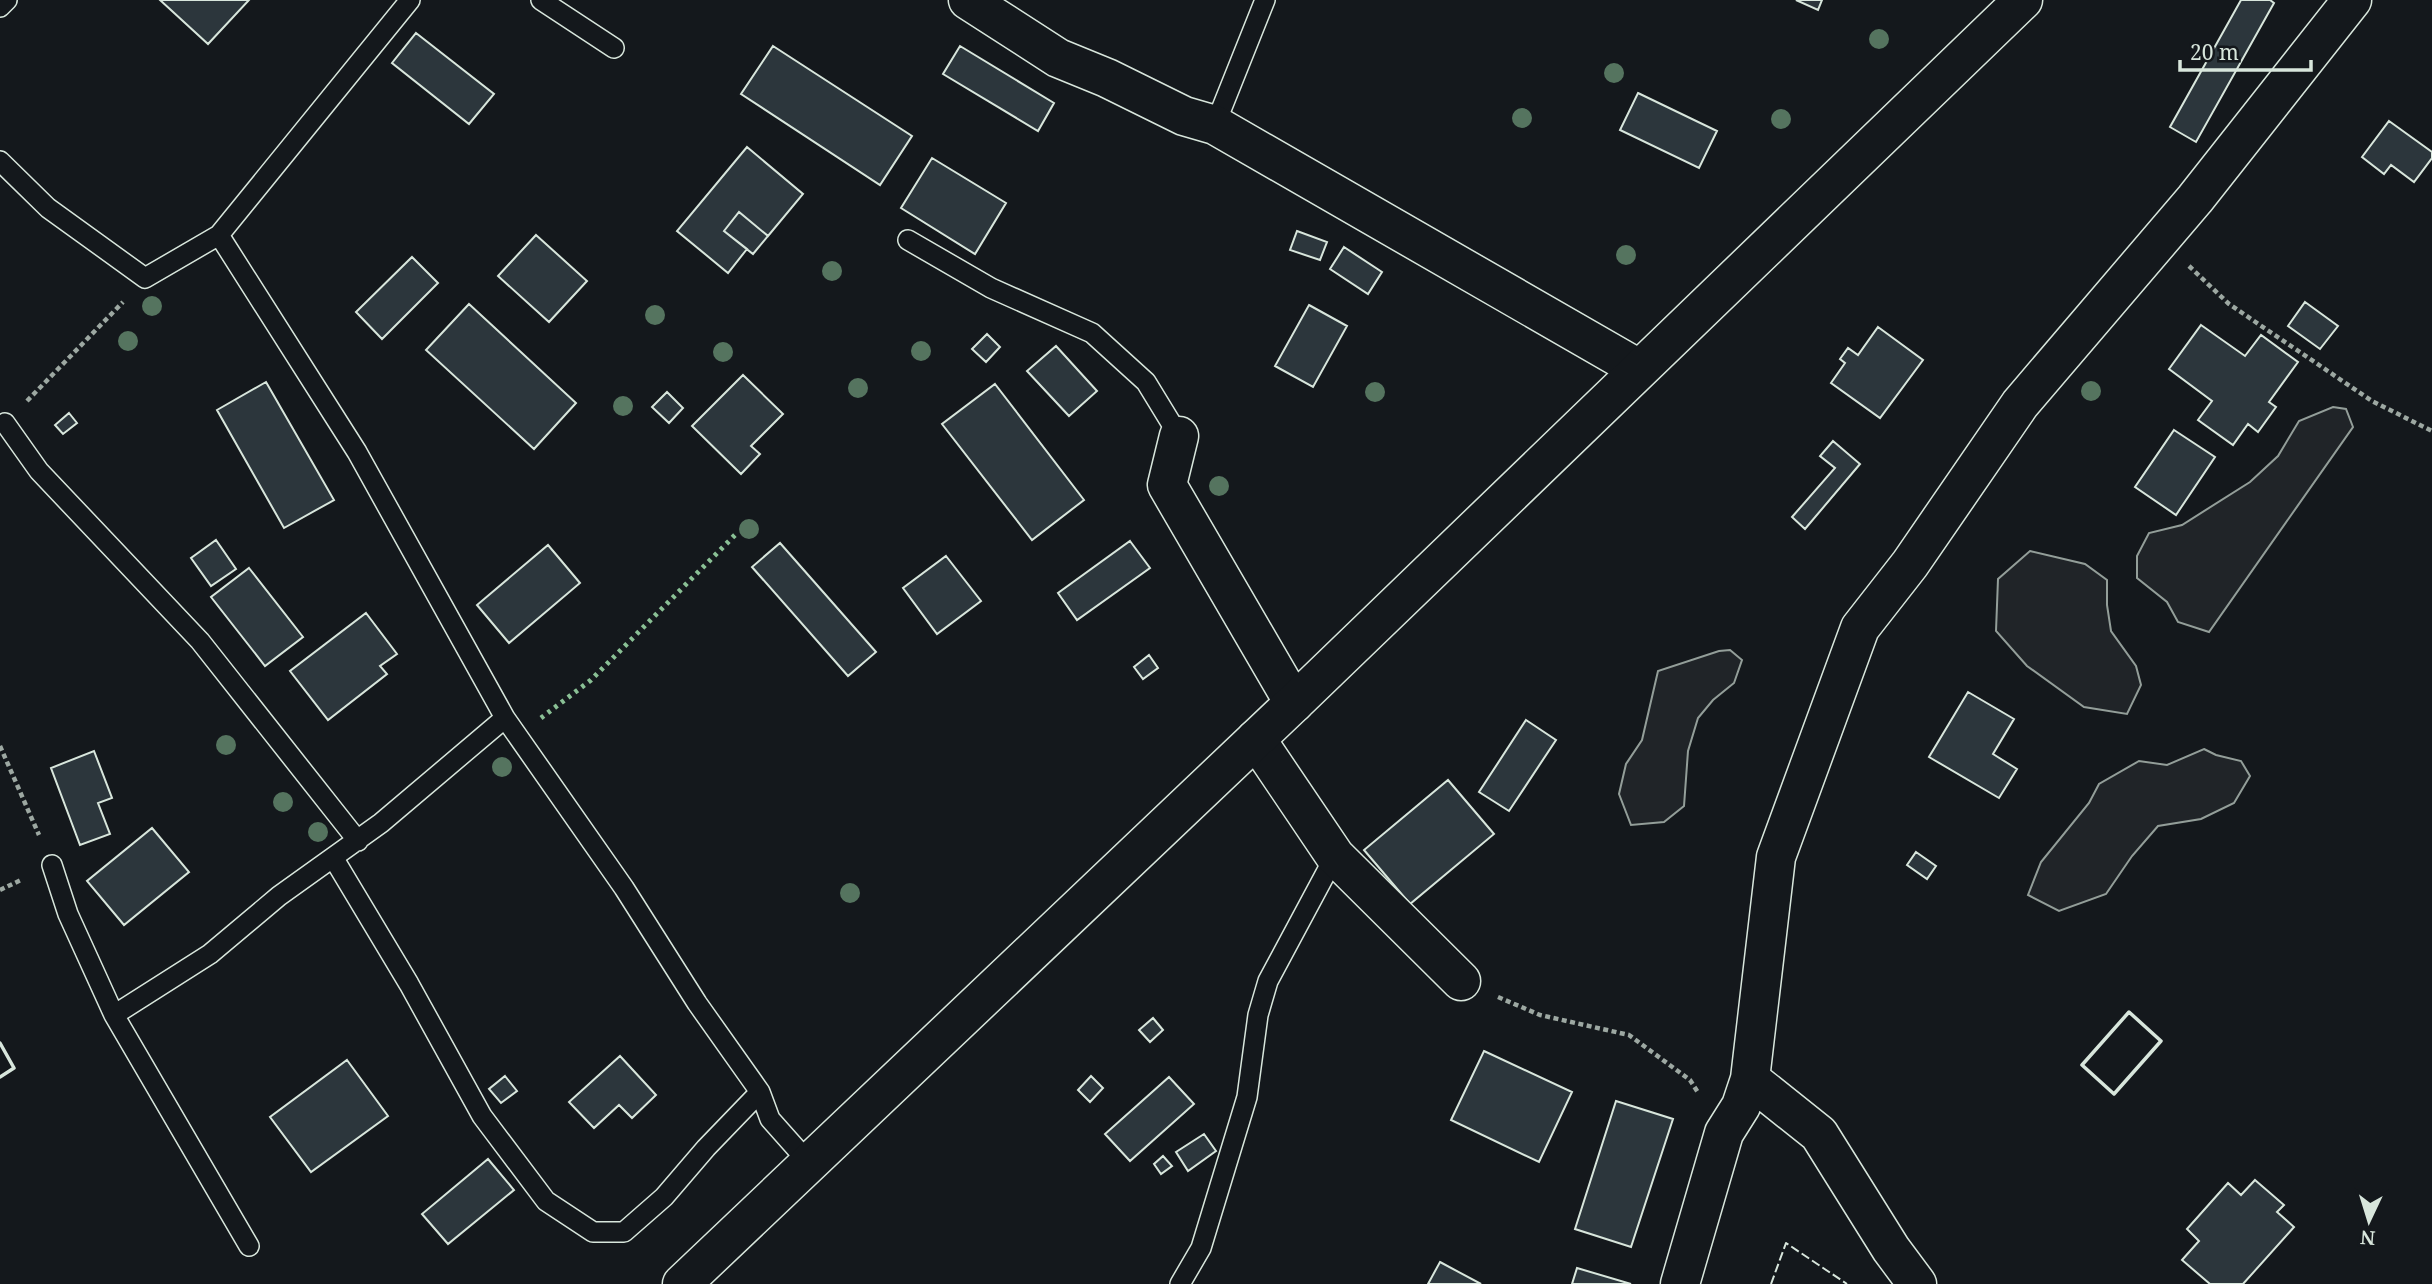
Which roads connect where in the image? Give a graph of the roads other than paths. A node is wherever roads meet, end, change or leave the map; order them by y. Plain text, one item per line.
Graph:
1 (7, 0) edge
2 (410, 0) edge
3 (541, 0) edge
4 (968, 0) edge
5 (1265, 0) edge
6 (2023, 0) edge
7 (2352, 0) edge
8 (0, 7) edge
9 (614, 48) dead end
10 (1215, 125) junction
11 (0, 161) edge
12 (219, 235) junction
13 (908, 240) dead end
14 (1639, 369) junction
15 (5, 423) road end
16 (1179, 436) joint
17 (1294, 703) junction
18 (505, 718) junction
19 (1256, 739) junction
20 (358, 841) junction
21 (1335, 856) junction
22 (334, 859) junction
23 (52, 865) road end
24 (1461, 981) road end
25 (114, 1014) junction
26 (1750, 1079) junction
27 (760, 1093) junction
28 (810, 1164) junction
29 (249, 1246) dead end
30 (682, 1284) edge
31 (1180, 1284) edge
32 (1680, 1284) edge
33 (1917, 1284) edge

1 - 8 lane
2 - 12 lane
3 - 9 lane
4 - 10 street
5 - 10 lane
6 - 14 street
7 - 26 street
10 - 14 street
11 - 12 lane
12 - 18 lane
13 - 16 lane
14 - 17 street
15 - 20 lane
16 - 17 street
17 - 19 street
18 - 20 lane
18 - 27 lane
19 - 21 street
19 - 28 street
20 - 22 lane
21 - 24 street
21 - 31 lane
22 - 25 lane
22 - 27 lane
23 - 25 lane
25 - 29 lane
26 - 32 street
26 - 33 street
27 - 28 lane
28 - 30 street

